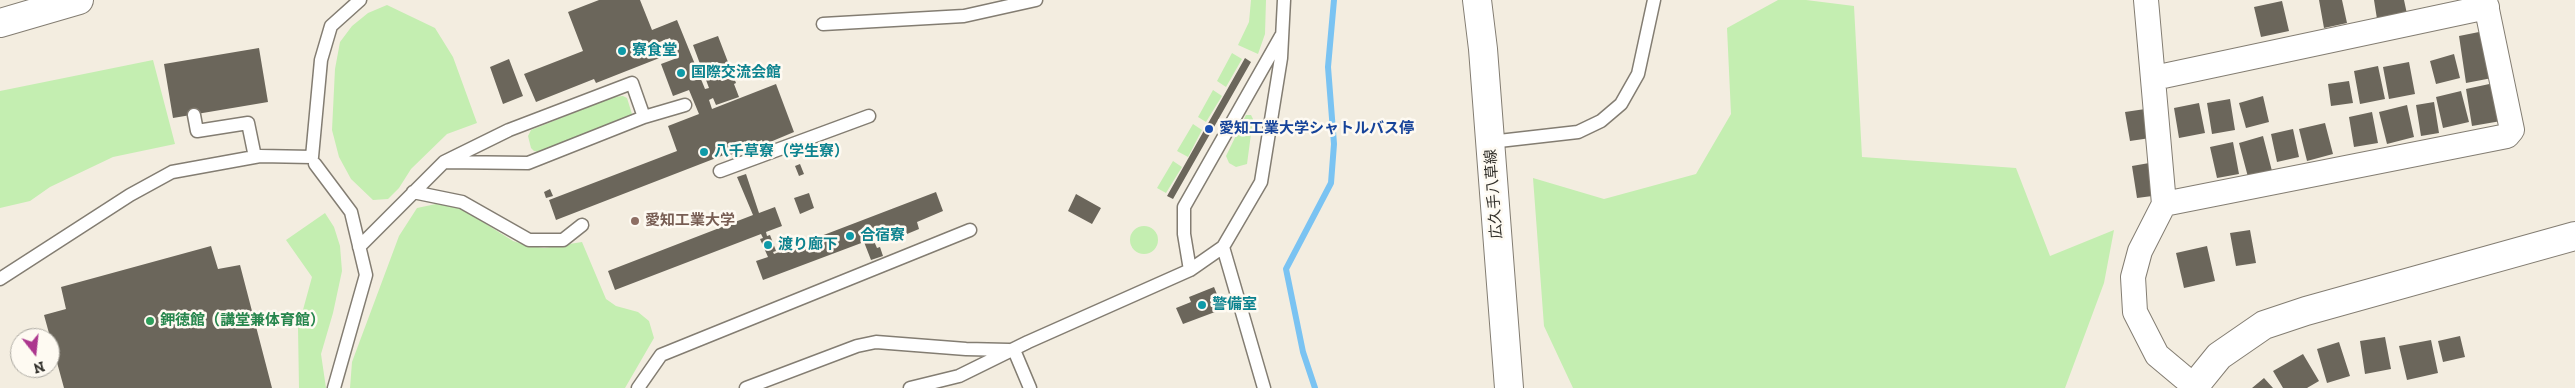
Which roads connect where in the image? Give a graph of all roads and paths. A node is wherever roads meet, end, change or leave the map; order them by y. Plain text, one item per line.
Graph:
1 (79, 0) edge
2 (360, 0) edge
3 (1036, 0) edge
4 (1284, 0) edge
5 (1477, 0) edge
6 (1654, 0) edge
7 (2146, 0) edge
8 (2486, 4) edge
9 (0, 23) edge
10 (823, 24) dead end
11 (1282, 33) junction
12 (2154, 78) junction
13 (685, 105) dead end
14 (194, 115) dead end
15 (869, 116) dead end
16 (644, 117) junction
17 (1490, 142) junction
18 (255, 157) junction
19 (444, 162) junction
20 (315, 164) dead end
21 (720, 171) dead end
22 (413, 192) junction
23 (2164, 204) junction
24 (582, 225) dead end
25 (970, 230) dead end
26 (2575, 236) edge
27 (360, 247) junction
28 (1222, 247) junction
29 (1190, 270) junction
30 (0, 279) edge
31 (1014, 350) junction
32 (2193, 387) edge
33 (334, 388) edge
34 (638, 388) edge
35 (746, 388) edge
36 (910, 388) edge
37 (1030, 388) edge
38 (1264, 388) edge
39 (1509, 388) edge

1 - 9 street
2 - 18 lane
3 - 10 lane
4 - 11 lane
5 - 17 street, 広久手八草線
6 - 17 lane
7 - 12 street
8 - 12 street
8 - 23 street
11 - 28 lane
11 - 29 lane
12 - 23 street
13 - 16 lane
14 - 18 lane
15 - 21 lane
16 - 19 lane
16 - 19 lane
17 - 39 street, 広久手八草線
18 - 30 lane
19 - 22 lane
20 - 27 lane
22 - 24 lane
22 - 27 lane
23 - 32 street
25 - 34 lane
26 - 32 street
27 - 33 lane
28 - 29 lane
28 - 38 lane
29 - 31 lane
31 - 35 lane
31 - 36 lane
31 - 37 lane

